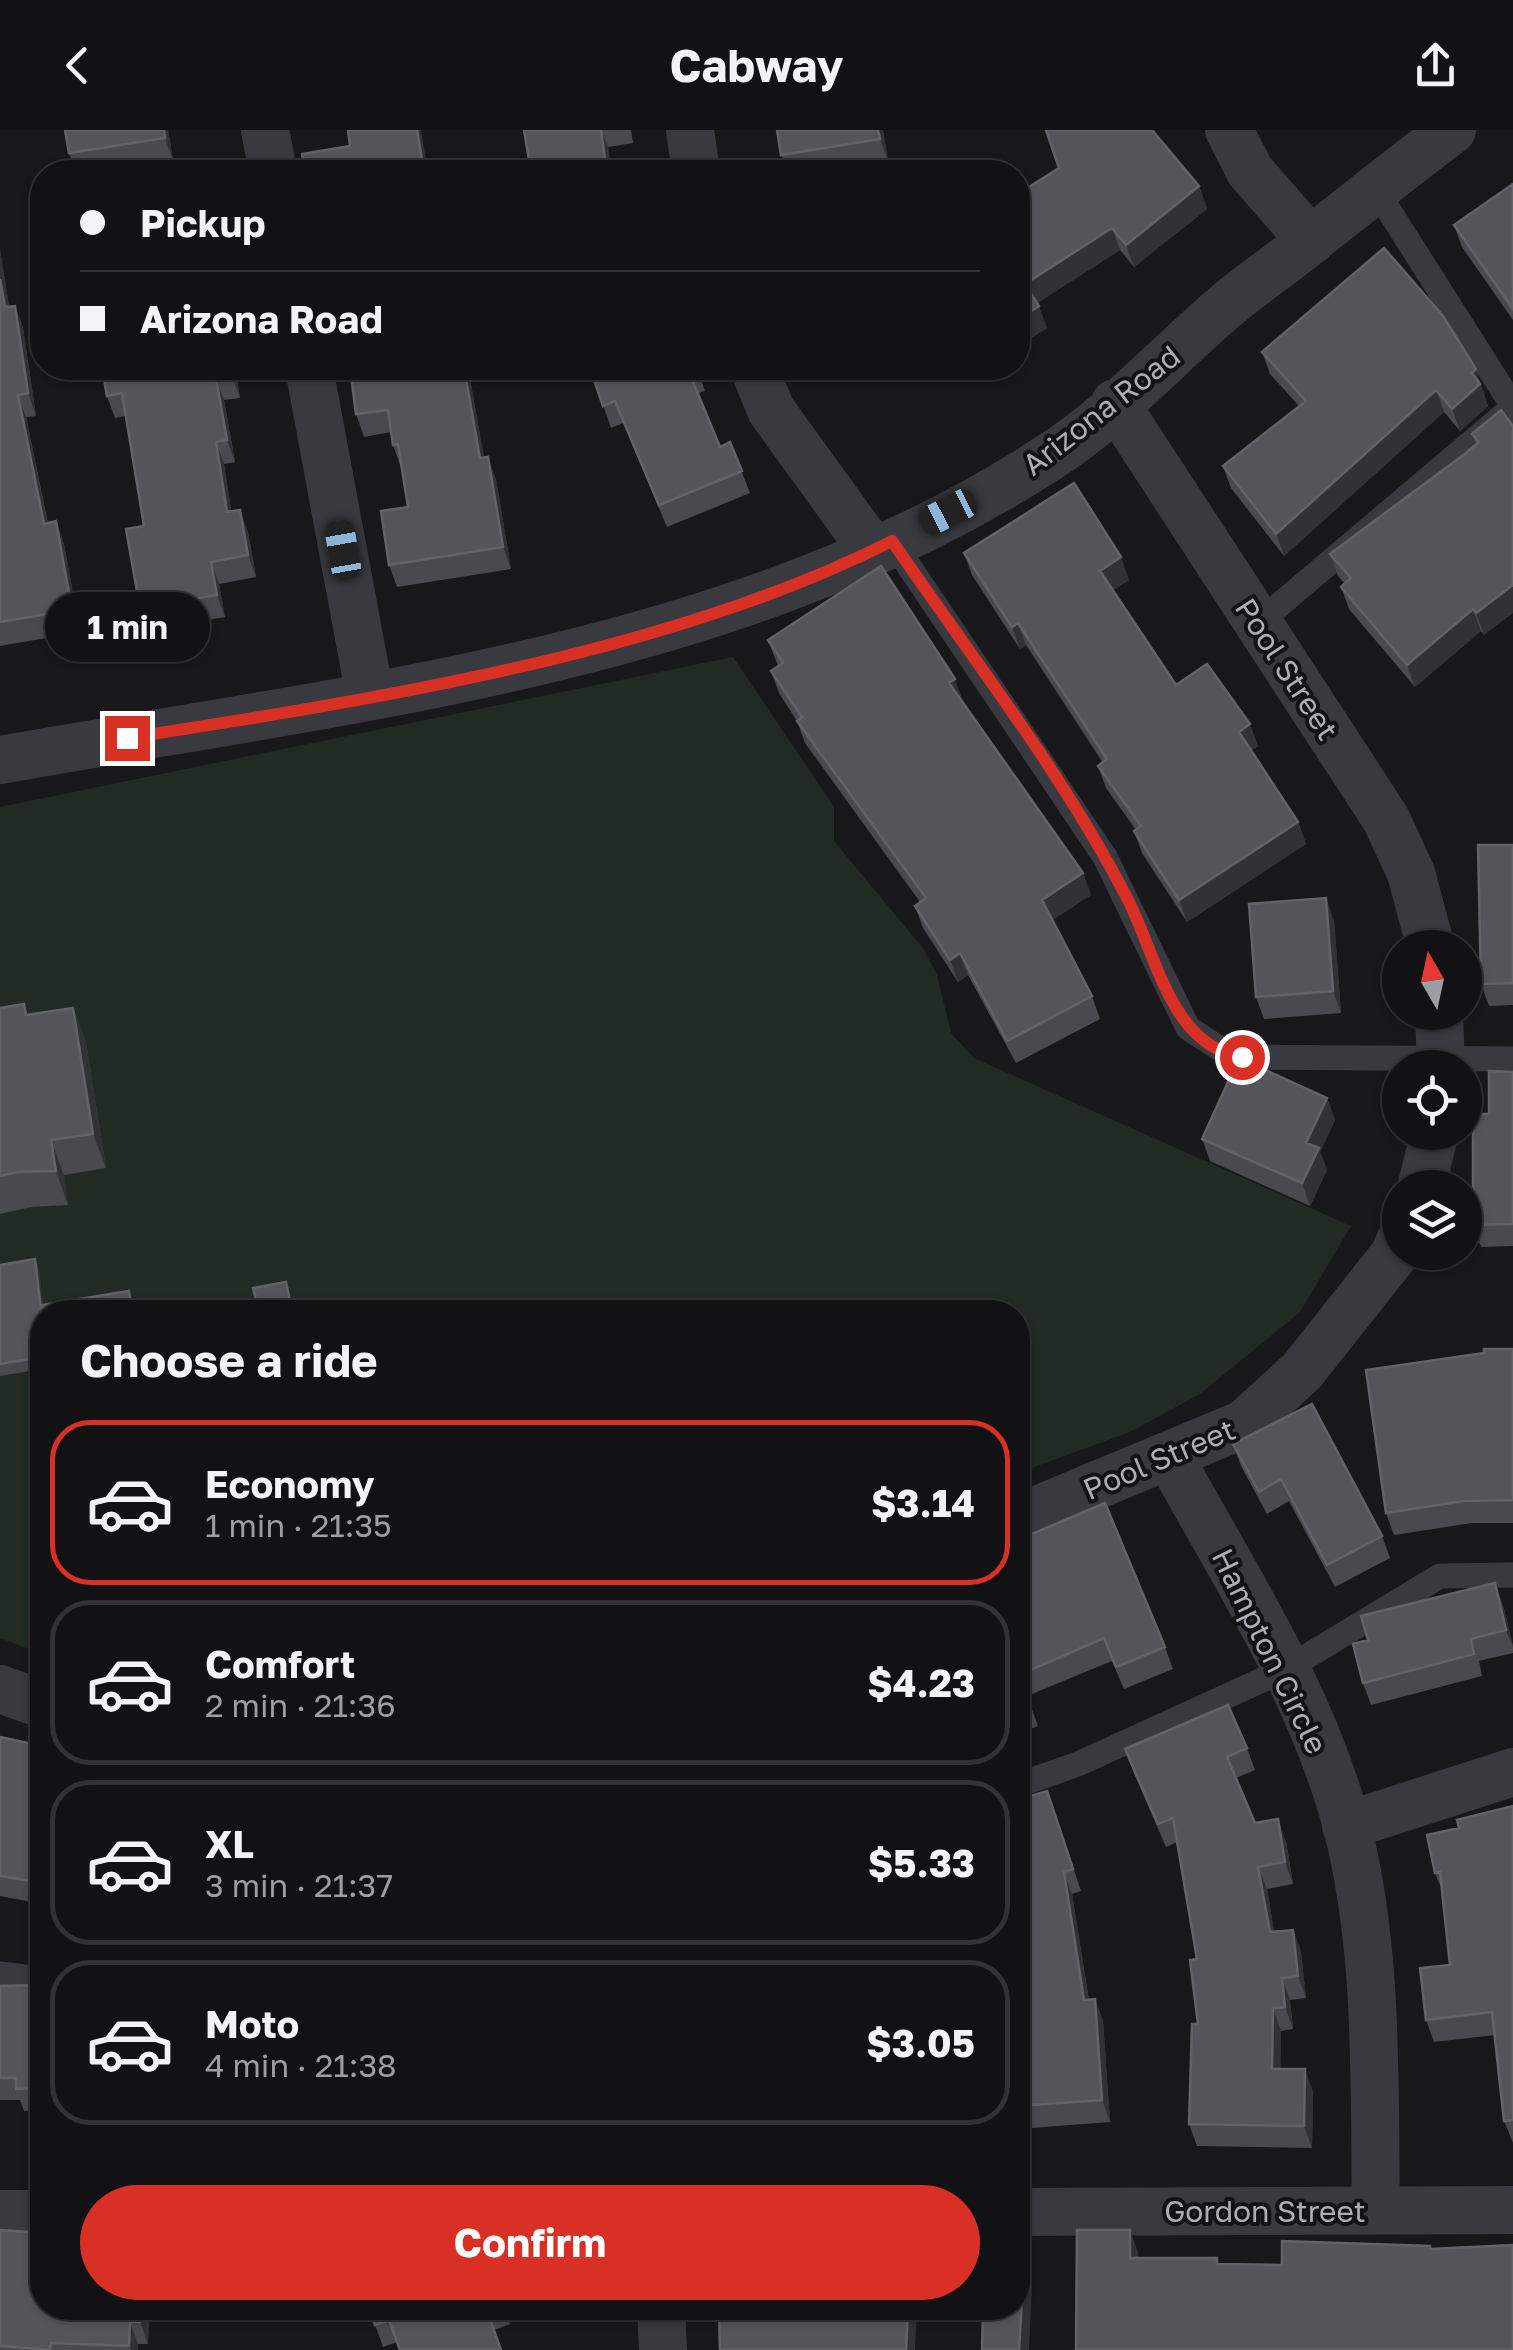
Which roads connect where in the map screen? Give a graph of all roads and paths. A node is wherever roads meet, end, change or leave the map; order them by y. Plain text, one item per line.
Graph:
1 (265, 130) edge
2 (690, 130) edge
3 (1229, 130) edge
4 (1452, 130) edge
5 (271, 160) edge
6 (694, 160) edge
7 (1374, 188) junction
8 (1311, 241) junction
9 (311, 380) edge
10 (759, 380) edge
11 (1116, 404) junction
12 (1513, 406) edge
13 (883, 546) junction
14 (1257, 624) junction
15 (370, 696) junction
16 (0, 760) edge
17 (1426, 930) edge
18 (1440, 1046) edge
19 (1513, 1058) edge
20 (1382, 1270) edge
21 (1170, 1458) junction
22 (1030, 1513) edge
23 (1513, 1575) edge
24 (1286, 1669) junction
25 (0, 1689) edge
26 (30, 1700) edge
27 (1513, 1772) edge
28 (1030, 1781) edge
29 (1346, 1826) junction
30 (0, 1974) edge
31 (30, 1978) edge
32 (1376, 2210) junction
33 (1513, 2210) edge
34 (1030, 2212) edge
35 (0, 2214) edge
36 (30, 2214) edge
37 (662, 2320) edge
38 (663, 2350) edge

1 - 5 street
2 - 6 street
3 - 8 street
4 - 7 street, Arizona Road
7 - 8 street, Arizona Road
7 - 12 lane
8 - 11 street, Arizona Road
9 - 15 street
10 - 13 street
11 - 13 street, Arizona Road
11 - 14 street, Pool Street
12 - 14 lane
13 - 15 street, Arizona Road
13 - 18 lane
14 - 17 street, Pool Street
15 - 16 street, Arizona Road
18 - 19 lane
20 - 21 street, Pool Street
21 - 22 street, Pool Street
21 - 24 street, Hampton Circle
23 - 24 lane
24 - 28 lane
24 - 29 street, Hampton Circle
25 - 26 street
27 - 29 street
29 - 32 street, Hampton Circle
30 - 31 lane
32 - 33 street, Gordon Street
32 - 34 street, Gordon Street
35 - 36 street
37 - 38 street

